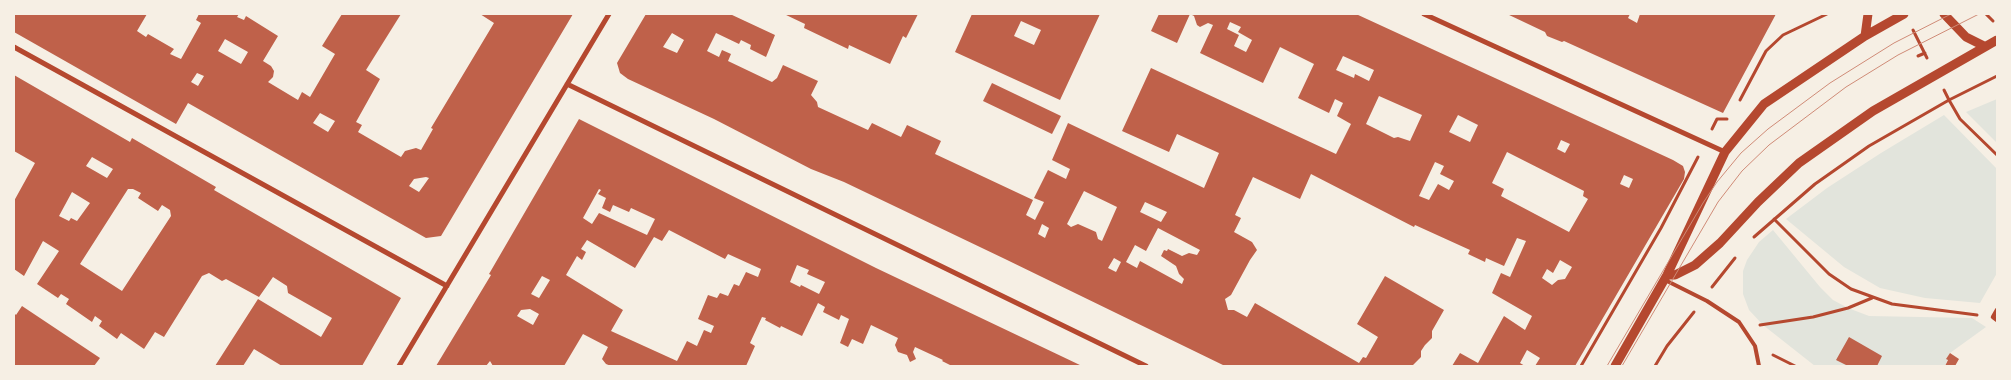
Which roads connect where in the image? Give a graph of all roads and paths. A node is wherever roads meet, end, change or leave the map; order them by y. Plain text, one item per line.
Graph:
1 (609, 14) edge
2 (1424, 14) edge
3 (1868, 14) edge
4 (1904, 14) edge
5 (1944, 14) edge
6 (1986, 14) edge
7 (1997, 25) edge
8 (1914, 32) dead end
9 (1864, 36) junction
10 (1997, 40) edge
11 (1984, 46) junction
12 (14, 47) edge
13 (1925, 53) junction
14 (1918, 56) dead end
15 (1930, 63) dead end
16 (568, 84) junction
17 (1724, 152) junction
18 (1997, 155) edge
19 (1774, 219) junction
20 (1753, 239) dead end
21 (1737, 255) dead end
22 (1666, 278) junction
23 (447, 286) junction
24 (1872, 298) junction
25 (1703, 299) junction
26 (1997, 310) edge
27 (1995, 319) edge
28 (1740, 322) junction
29 (399, 366) edge
30 (1146, 366) edge
31 (1615, 366) edge
32 (1655, 366) edge
33 (1758, 366) edge

1 - 16 street
2 - 17 street
3 - 9 street
4 - 9 street
5 - 11 street
6 - 7 path
8 - 13 path
9 - 17 street
10 - 11 street
11 - 22 street
12 - 23 street
13 - 14 path
13 - 15 path
16 - 23 street
16 - 30 street
17 - 22 street
18 - 19 path
19 - 20 path
19 - 24 path
21 - 25 path
22 - 25 lane
22 - 31 street
23 - 29 street
24 - 27 path
24 - 28 path
25 - 28 lane
25 - 32 path
26 - 27 street
28 - 33 lane

